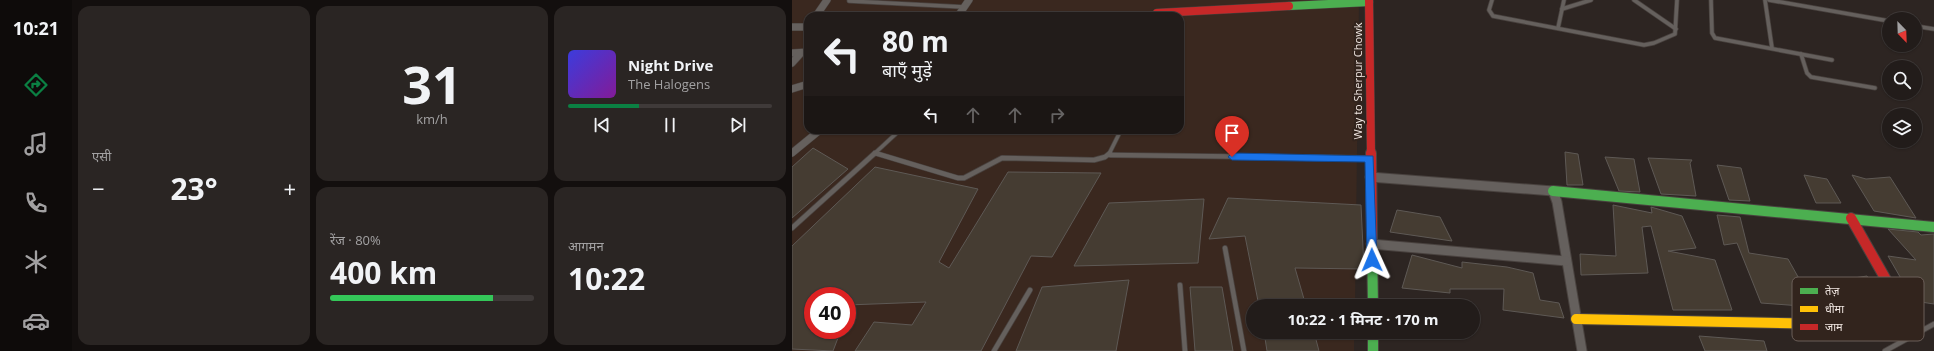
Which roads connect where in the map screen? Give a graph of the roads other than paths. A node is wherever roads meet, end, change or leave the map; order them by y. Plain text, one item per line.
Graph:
1 (827, 0) edge
2 (969, 0) edge
3 (1492, 0) edge
4 (1564, 0) edge
5 (1591, 0) edge
6 (1634, 0) edge
7 (1677, 0) edge
8 (1711, 0) edge
9 (1765, 0) edge
10 (1769, 0) edge
11 (849, 1) dead end
12 (1369, 1) edge
13 (964, 6) junction
14 (1562, 9) junction
15 (819, 12) edge
16 (960, 12) edge
17 (1184, 12) edge
18 (1882, 20) edge
19 (792, 27) edge
20 (804, 27) edge
21 (1922, 27) edge
22 (1558, 28) junction
23 (1676, 29) junction
24 (1934, 30) edge
25 (1772, 48) junction
26 (804, 52) edge
27 (792, 53) edge
28 (1801, 54) junction
29 (1832, 60) dead end
30 (792, 64) edge
31 (804, 85) edge
32 (1875, 88) dead end
33 (792, 89) edge
34 (815, 134) edge
35 (896, 134) edge
36 (1119, 134) edge
37 (792, 153) edge
38 (875, 153) junction
39 (1110, 155) junction
40 (1370, 158) junction
41 (1370, 177) junction
42 (1554, 191) junction
43 (1851, 218) junction
44 (1934, 227) edge
45 (792, 228) edge
46 (1371, 244) junction
47 (1225, 248) dead end
48 (1566, 261) junction
49 (1885, 277) edge
50 (1180, 285) dead end
51 (1030, 290) dead end
52 (1372, 299) edge
53 (1576, 319) junction
54 (1792, 324) edge
55 (1934, 324) edge
56 (1924, 330) edge
57 (1373, 339) edge
58 (1903, 341) edge
59 (994, 351) edge
60 (1185, 351) edge
61 (1244, 351) edge
62 (1373, 351) edge
63 (1582, 351) edge
64 (1885, 351) edge

1 - 15 street
2 - 13 street
3 - 22 lane
4 - 14 lane
5 - 14 lane
6 - 23 lane
7 - 23 lane
8 - 25 lane
9 - 25 lane
10 - 18 lane
11 - 13 lane
12 - 17 street
12 - 40 street, Way to Sherpur Chowk
13 - 16 street
14 - 22 lane
19 - 20 street
21 - 24 lane
22 - 23 lane
25 - 28 lane
26 - 27 street
26 - 30 street
28 - 29 lane
28 - 32 lane
31 - 33 street
34 - 37 street
35 - 38 lane
36 - 39 lane
38 - 39 lane
38 - 45 lane
39 - 40 lane
40 - 41 street, Way to Sherpur Chowk
41 - 42 street
41 - 46 street, Way to Sherpur Chowk
42 - 43 street
42 - 48 street
43 - 44 street
43 - 49 street
46 - 48 street
46 - 52 street, Way to Sherpur Chowk
47 - 61 lane
48 - 53 street
50 - 60 lane
51 - 59 lane
53 - 54 street
53 - 63 street
55 - 56 lane
57 - 62 street
58 - 64 lane

